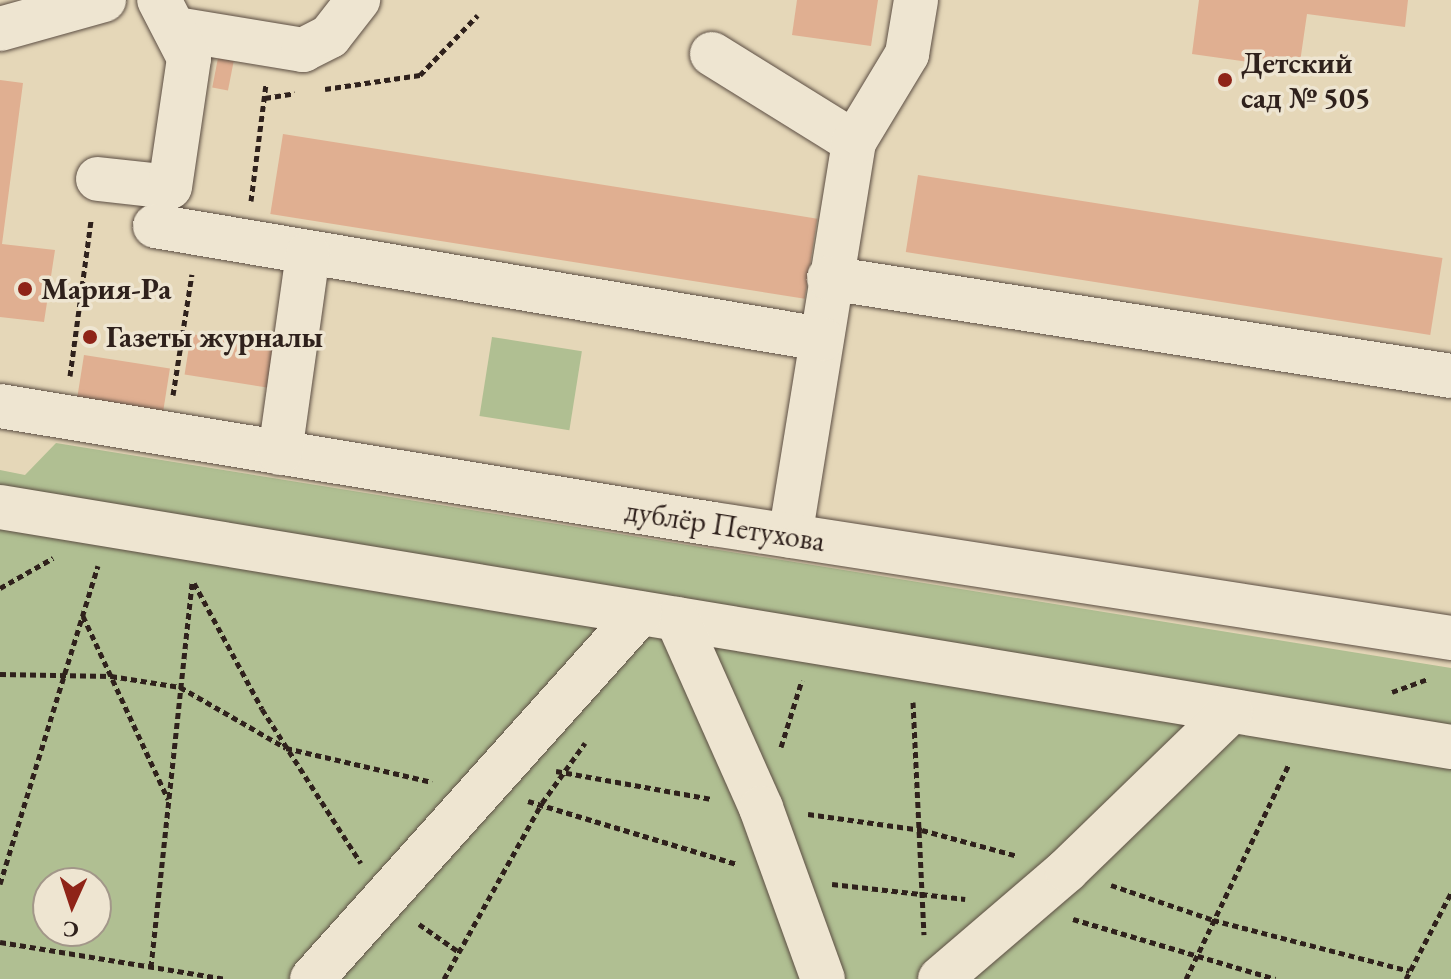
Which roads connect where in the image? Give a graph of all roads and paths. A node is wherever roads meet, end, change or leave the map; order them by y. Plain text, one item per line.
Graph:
1 (104, 0) edge
2 (358, 0) edge
3 (916, 0) edge
4 (168, 15) edge
5 (478, 15) dead end
6 (273, 28) junction
7 (0, 29) edge
8 (712, 54) dead end
9 (265, 98) junction
10 (854, 142) junction
11 (98, 179) joint
12 (159, 221) junction
13 (246, 242) junction
14 (308, 254) junction
15 (829, 278) junction
16 (821, 339) junction
17 (1451, 376) edge
18 (0, 406) edge
19 (73, 418) junction
20 (280, 453) junction
21 (0, 507) edge
22 (790, 536) junction
23 (194, 560) junction
24 (83, 615) dead end
25 (658, 616) junction
26 (1444, 657) edge
27 (910, 658) junction
28 (0, 674) edge
29 (111, 676) junction
30 (180, 687) junction
31 (1379, 697) dead end
32 (1231, 711) junction
33 (1308, 724) junction
34 (590, 736) dead end
35 (1451, 747) edge
36 (286, 748) junction
37 (566, 772) junction
38 (491, 780) junction
39 (169, 800) junction
40 (542, 803) junction
41 (761, 808) junction
42 (922, 830) junction
43 (1067, 870) junction
44 (784, 878) junction
45 (1451, 893) edge
46 (925, 896) junction
47 (383, 898) junction
48 (1025, 904) junction
49 (1213, 920) junction
50 (0, 942) edge
51 (459, 952) junction
52 (1195, 955) junction
53 (932, 965) edge
54 (151, 967) junction
55 (1410, 971) junction
56 (226, 979) edge
57 (312, 979) edge
58 (444, 979) edge
59 (823, 979) edge
60 (1186, 979) edge
61 (1275, 979) edge
62 (1406, 979) edge

1 - 7 street
2 - 6 street
3 - 10 street
4 - 6 street
4 - 12 street
5 - 9 path
6 - 9 path
8 - 10 street
9 - 13 path
10 - 15 street
11 - 12 street
11 - 19 path
12 - 13 street
13 - 14 street
14 - 16 street
14 - 20 street
15 - 16 street
15 - 17 street
16 - 22 street
18 - 19 street, дублёр Петухова
19 - 20 street, дублёр Петухова
20 - 22 street, дублёр Петухова
21 - 23 street
22 - 26 street, дублёр Петухова
23 - 25 street
23 - 30 path
23 - 36 path
24 - 29 path
25 - 27 street
25 - 38 street
25 - 41 street
26 - 31 path
27 - 32 street
27 - 42 path
28 - 29 path
29 - 30 path
29 - 39 path
30 - 36 path
30 - 39 path
32 - 33 street
32 - 43 street
33 - 35 street
33 - 49 path
34 - 37 path
36 - 38 path
36 - 47 path
37 - 38 path
37 - 40 path
37 - 41 path
38 - 40 path
38 - 47 street
39 - 54 path
40 - 44 path
40 - 51 path
41 - 42 path
41 - 44 street
42 - 43 path
42 - 46 path
43 - 48 street
43 - 49 path
44 - 46 path
44 - 59 street
45 - 55 path
46 - 48 path
46 - 53 path
47 - 51 path
47 - 57 street
48 - 52 path
48 - 53 street
49 - 52 path
49 - 55 path
50 - 54 path
51 - 58 path
52 - 60 path
52 - 61 path
54 - 56 path
55 - 62 path

